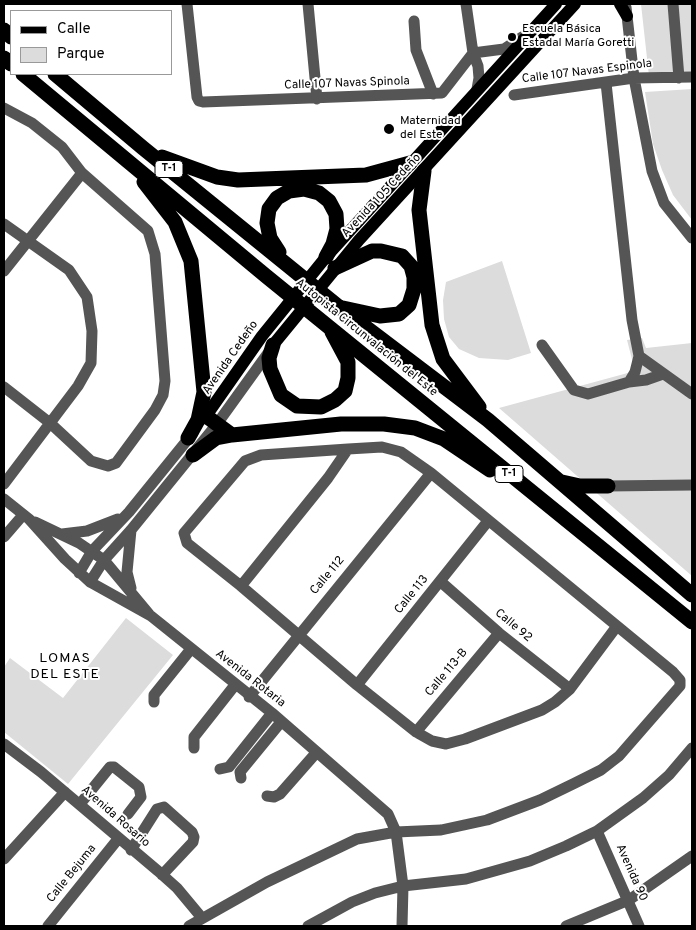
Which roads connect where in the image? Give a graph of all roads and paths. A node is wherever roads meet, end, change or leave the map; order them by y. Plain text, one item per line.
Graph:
1 (187, 4) edge
2 (308, 4) edge
3 (466, 4) edge
4 (556, 4) edge
5 (576, 4) edge
6 (620, 4) edge
7 (673, 4) edge
8 (626, 10) edge
9 (414, 21) dead end
10 (527, 34) junction
11 (473, 53) junction
12 (24, 75) edge
13 (56, 75) edge
14 (692, 77) edge
15 (634, 78) junction
16 (679, 78) junction
17 (606, 83) junction
18 (477, 89) junction
19 (433, 94) junction
20 (514, 95) dead end
21 (318, 99) junction
22 (4, 108) edge
23 (111, 145) junction
24 (143, 148) junction
25 (410, 163) junction
26 (424, 171) junction
27 (82, 173) junction
28 (4, 224) edge
29 (692, 238) edge
30 (27, 241) junction
31 (285, 262) junction
32 (331, 262) junction
33 (4, 271) edge
34 (338, 307) junction
35 (328, 324) junction
36 (274, 344) junction
37 (542, 345) dead end
38 (640, 356) junction
39 (663, 374) junction
40 (629, 382) junction
41 (4, 387) edge
42 (692, 393) edge
43 (212, 420) junction
44 (488, 420) junction
45 (50, 423) junction
46 (232, 435) junction
47 (188, 438) junction
48 (348, 449) junction
49 (192, 455) junction
50 (431, 473) junction
51 (560, 482) junction
52 (4, 484) edge
53 (692, 485) edge
54 (608, 486) junction
55 (4, 499) edge
56 (551, 509) junction
57 (129, 512) junction
58 (599, 515) junction
59 (26, 517) junction
60 (488, 521) junction
61 (131, 530) junction
62 (62, 534) junction
63 (4, 537) edge
64 (92, 551) junction
65 (104, 560) junction
66 (79, 573) junction
67 (90, 582) junction
68 (441, 582) junction
69 (241, 586) junction
70 (131, 590) junction
71 (692, 595) edge
72 (151, 616) junction
73 (692, 622) edge
74 (617, 626) junction
75 (499, 633) junction
76 (298, 634) junction
77 (191, 649) junction
78 (235, 685) junction
79 (357, 685) junction
80 (570, 689) junction
81 (249, 697) junction
82 (154, 702) dead end
83 (272, 713) junction
84 (282, 722) junction
85 (416, 732) junction
86 (4, 744) edge
87 (194, 748) dead end
88 (692, 748) edge
89 (316, 753) junction
90 (220, 769) dead end
91 (241, 778) dead end
92 (65, 792) junction
93 (267, 796) dead end
94 (80, 804) junction
95 (128, 814) dead end
96 (597, 831) junction
97 (396, 832) junction
98 (118, 839) junction
99 (131, 850) junction
100 (692, 856) edge
101 (4, 859) edge
102 (162, 875) junction
103 (403, 886) junction
104 (628, 900) junction
105 (202, 918) junction
106 (48, 926) edge
107 (189, 926) edge
108 (308, 926) edge
109 (402, 926) edge
110 (566, 926) edge
111 (639, 926) edge

1 - 21 street, Calle 107 Navas Spinola
2 - 21 street
3 - 11 street
4 - 10 main road, Avenida 105 Cedeño
5 - 26 main road, Avenida 105 Cedeño
6 - 8 main road
7 - 16 street
8 - 15 street
9 - 19 street
10 - 11 street
10 - 18 main road, Avenida 105 Cedeño
11 - 18 street
11 - 19 street
12 - 23 highway, Autopista Circunvalación del Este / T-1
13 - 24 highway, Autopista Circunvalación del Este / T-1
14 - 16 street, Calle 107 Navas Espinola
15 - 16 street, Calle 107 Navas Espinola
15 - 17 street, Calle 107 Navas Espinola
15 - 29 street
17 - 20 street, Calle 107 Navas Espinola
17 - 38 street
18 - 25 main road, Avenida 105 Cedeño
19 - 21 street, Calle 107 Navas Spinola
22 - 27 street
23 - 35 highway, Autopista Circunvalación del Este / T-1
23 - 47 highway
24 - 25 highway
24 - 31 highway, Autopista Circunvalación del Este / T-1
25 - 32 main road, Avenida Cedeño
26 - 32 main road, Avenida 105 Cedeño
26 - 44 highway
27 - 30 street
27 - 45 street
28 - 30 street
30 - 33 street
30 - 45 street
31 - 32 highway
31 - 34 highway, Autopista Circunvalación del Este / T-1
32 - 34 highway
32 - 36 main road, Avenida 105 Cedeño
32 - 43 main road, Avenida Cedeño
34 - 44 highway, Autopista Circunvalación del Este / T-1
35 - 36 highway
35 - 56 highway, Autopista Circunvalación del Este / T-1
36 - 43 street, Avenida Cedeño
37 - 40 street
38 - 39 street
38 - 40 street
39 - 40 street
39 - 42 street
41 - 45 street
43 - 46 highway
43 - 47 street, Avenida Cedeño
43 - 49 street, Avenida Cedeño
44 - 51 highway, Autopista Circunvalación del Este / T-1
45 - 52 street
46 - 49 highway
46 - 56 highway
47 - 57 street, Avenida Cedeño
48 - 50 street
48 - 69 street
48 - 69 street
49 - 61 street, Avenida Cedeño
50 - 60 street
50 - 76 street, Calle 112
51 - 54 highway
51 - 58 highway, Autopista Circunvalación del Este / T-1
53 - 54 street
54 - 58 highway
55 - 59 street, Avenida Rotaria
56 - 73 highway, Autopista Circunvalación del Este / T-1
57 - 62 street
57 - 64 street, Avenida Cedeño
58 - 71 highway, Autopista Circunvalación del Este / T-1
59 - 62 street
59 - 63 street
59 - 66 street, Avenida Rotaria
60 - 68 street, Calle 113
60 - 74 street
61 - 65 street, Avenida Cedeño
61 - 70 street
62 - 64 street
64 - 65 street
64 - 66 street, Avenida Cedeño
65 - 67 street, Avenida Cedeño
65 - 70 street
66 - 67 street, Avenida Rotaria
67 - 72 street, Avenida Rotaria
68 - 75 street, Calle 92
68 - 79 street, Calle 113
69 - 76 street
70 - 72 street
72 - 77 street, Avenida Rotaria
74 - 80 street
74 - 97 street
75 - 80 street, Calle 92
75 - 85 street, Calle 113-B
76 - 79 street
76 - 81 street, Calle 112
77 - 78 street, Avenida Rotaria
77 - 82 street
78 - 81 street, Avenida Rotaria
78 - 87 street
79 - 85 street
80 - 85 street
81 - 83 street, Avenida Rotaria
83 - 84 street, Avenida Rotaria
83 - 90 street
84 - 89 street, Avenida Rotaria
84 - 91 street
86 - 92 street, Avenida Rosario
88 - 96 street
89 - 93 street
89 - 97 street, Avenida Rotaria
92 - 94 street, Avenida Rosario
92 - 101 street
94 - 95 street
94 - 98 street, Avenida Rosario
96 - 103 street
96 - 104 street, Avenida 90
97 - 103 street, Avenida Rotaria
97 - 105 street
98 - 99 street, Avenida Rosario
98 - 106 street, Calle Bejuma
99 - 102 street, Avenida Rosario
99 - 102 street
100 - 104 street
102 - 105 street, Avenida Rosario
103 - 108 street
103 - 109 street, Avenida Rotaria
104 - 110 street
104 - 111 street, Avenida 90
105 - 107 street

